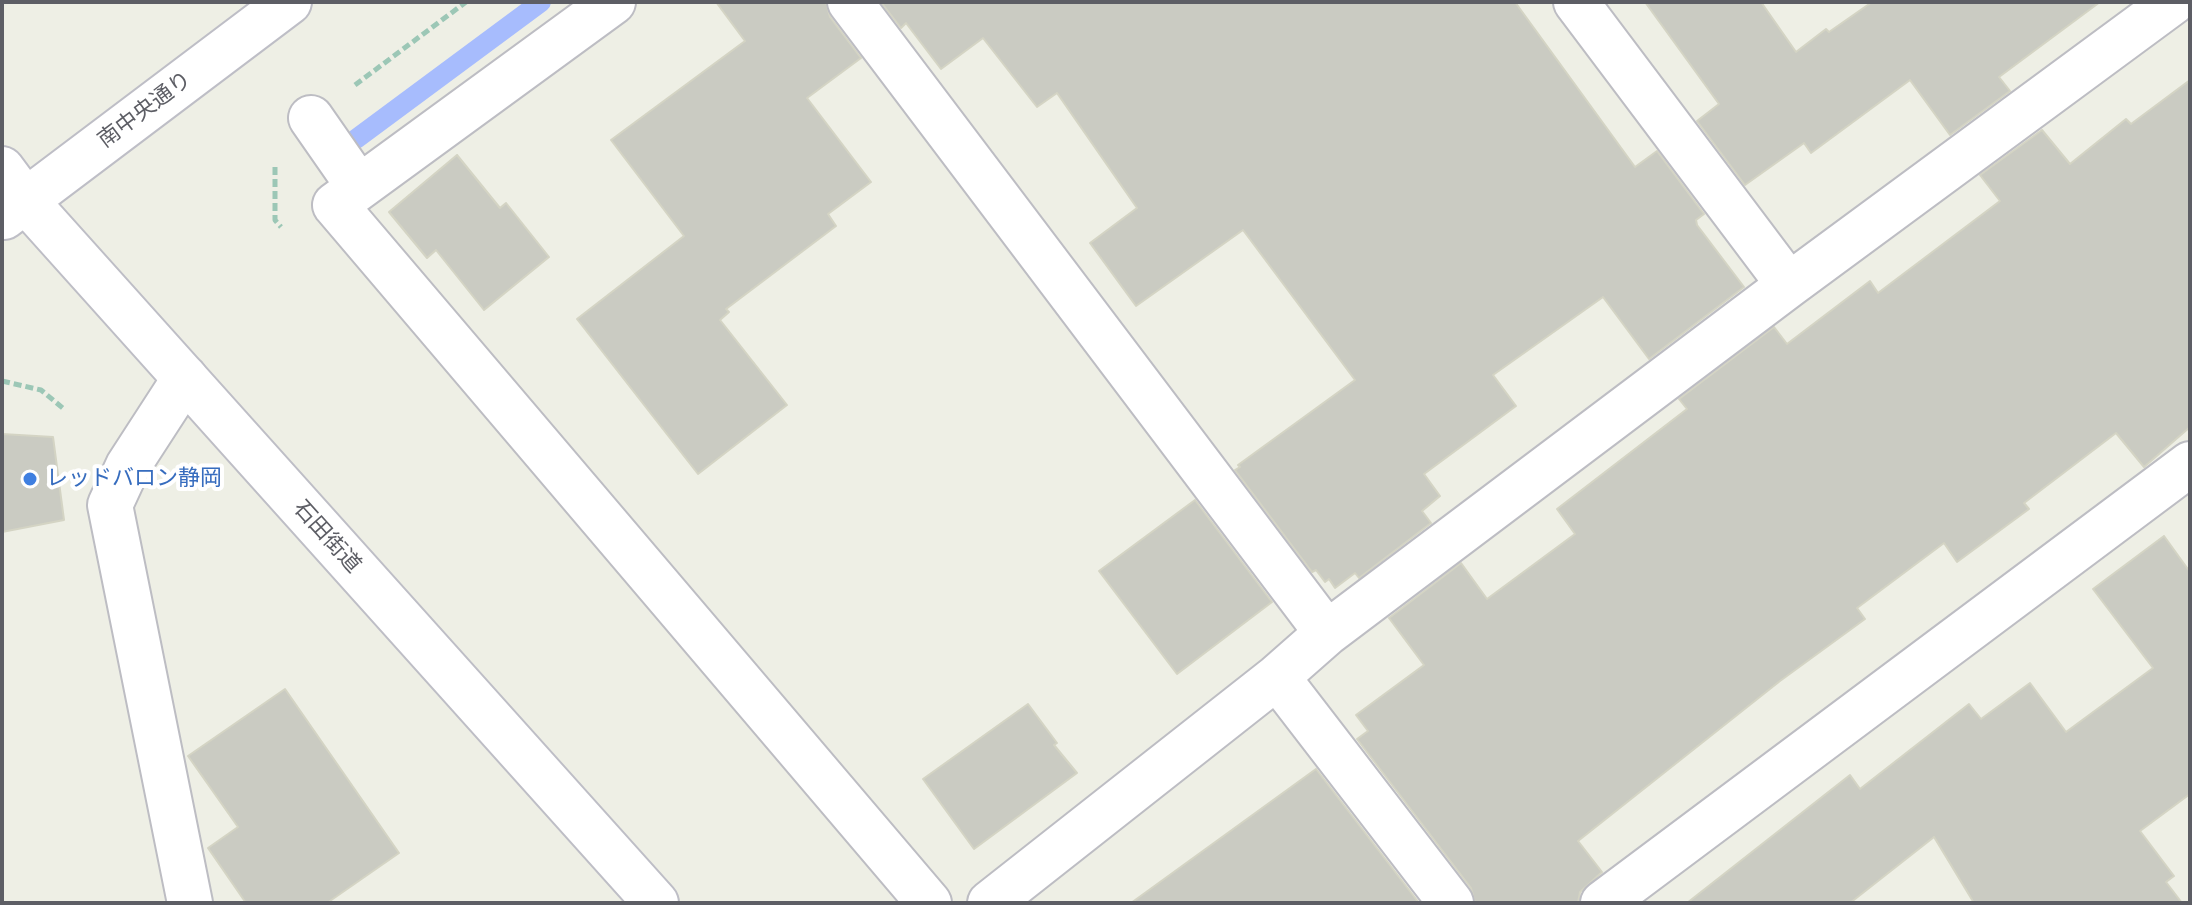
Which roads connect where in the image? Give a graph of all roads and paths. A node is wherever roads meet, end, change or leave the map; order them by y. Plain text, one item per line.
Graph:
1 (289, 2) edge
2 (613, 2) edge
3 (850, 2) edge
4 (1576, 2) edge
5 (2173, 2) edge
6 (311, 118) dead end
7 (359, 187) junction
8 (10, 196) edge
9 (1789, 285) junction
10 (185, 378) junction
11 (2, 381) edge
12 (64, 409) dead end
13 (2190, 464) edge
14 (1327, 633) junction
15 (1277, 677) junction
16 (190, 903) edge
17 (656, 903) edge
18 (929, 903) edge
19 (990, 903) edge
20 (1451, 903) edge
21 (1603, 903) edge

1 - 8 street, 南中央通り
2 - 7 street
3 - 14 street
4 - 9 street
5 - 9 street
6 - 7 street
7 - 18 street
8 - 10 street, 石田街道
9 - 14 street
10 - 16 street
10 - 17 street, 石田街道
11 - 12 path
13 - 21 street
14 - 15 street
15 - 19 street
15 - 20 street

